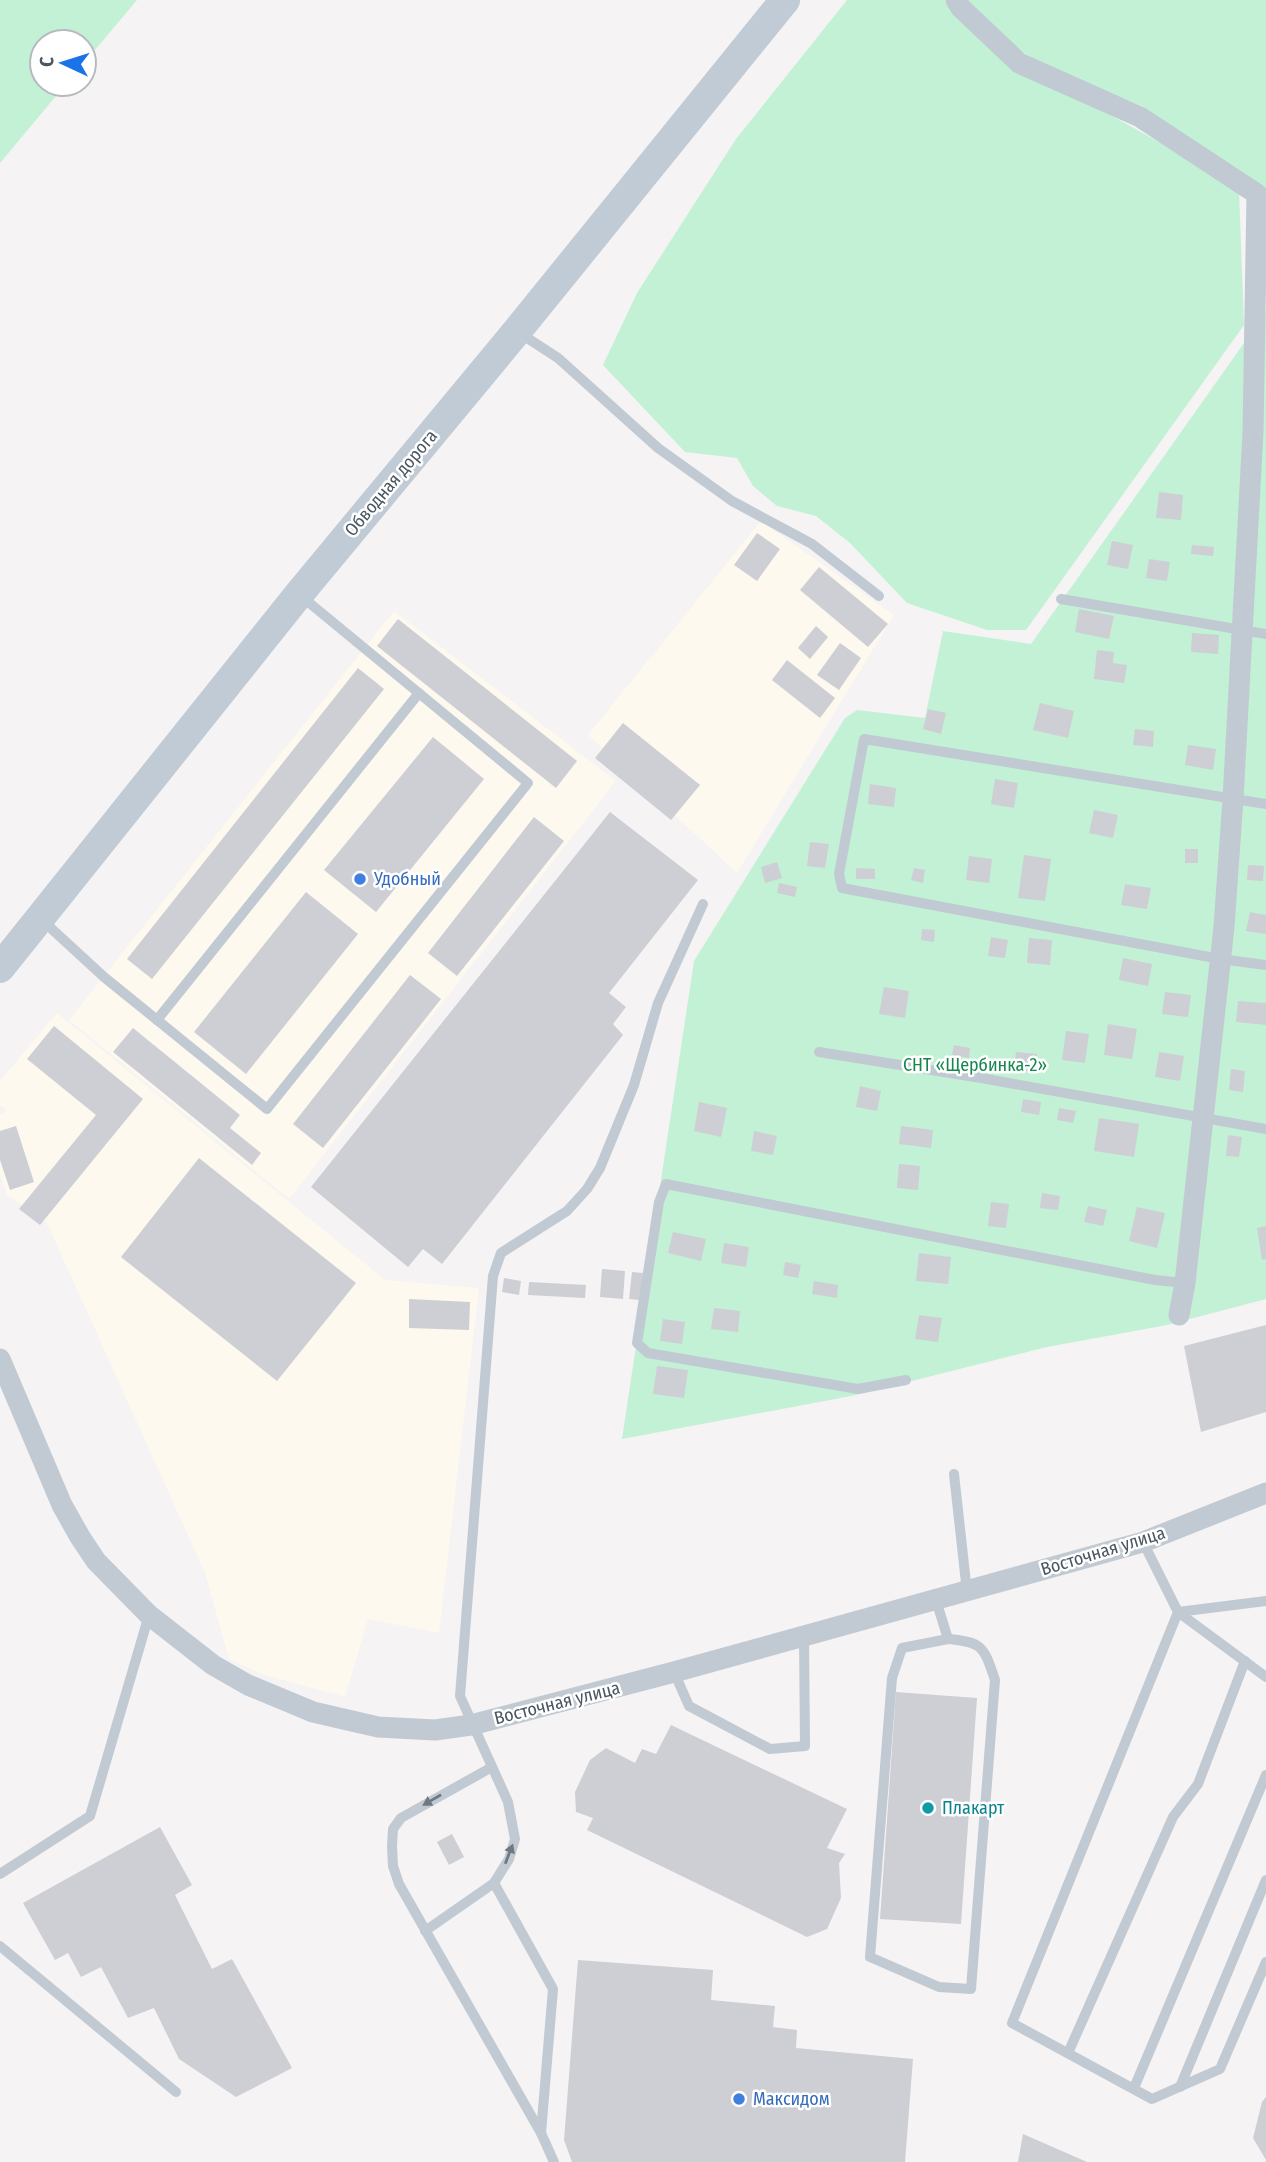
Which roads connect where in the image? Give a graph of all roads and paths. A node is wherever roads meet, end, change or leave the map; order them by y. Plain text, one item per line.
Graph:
1 (785, 0) edge
2 (956, 0) edge
3 (517, 331) junction
4 (1258, 477) edge
5 (299, 594) junction
6 (879, 596) dead end
7 (1062, 599) dead end
8 (1241, 630) junction
9 (1266, 634) edge
10 (419, 693) junction
11 (1233, 799) junction
12 (1266, 804) edge
13 (702, 904) dead end
14 (40, 918) junction
15 (1220, 959) junction
16 (1266, 965) edge
17 (0, 968) edge
18 (157, 1020) junction
19 (819, 1052) dead end
20 (1203, 1117) junction
21 (1266, 1129) edge
22 (1185, 1283) junction
23 (1179, 1315) dead end
24 (0, 1359) edge
25 (906, 1380) dead end
26 (954, 1474) dead end
27 (1266, 1493) edge
28 (1143, 1542) junction
29 (967, 1591) junction
30 (936, 1600) junction
31 (1266, 1601) edge
32 (1178, 1612) junction
33 (149, 1615) junction
34 (804, 1637) junction
35 (948, 1639) junction
36 (1245, 1661) junction
37 (674, 1672) junction
38 (1266, 1677) edge
39 (471, 1724) junction
40 (492, 1767) junction
41 (1266, 1775) edge
42 (0, 1874) edge
43 (1266, 1880) edge
44 (494, 1883) junction
45 (425, 1931) junction
46 (0, 1946) edge
47 (1266, 1962) edge
48 (1068, 2053) junction
49 (1180, 2087) junction
50 (1134, 2088) junction
51 (177, 2092) dead end
52 (541, 2133) junction
53 (554, 2162) edge

1 - 3 main road, Обводная дорога
2 - 4 street
3 - 5 main road, Обводная дорога
3 - 6 lane
4 - 8 street
5 - 10 lane
5 - 14 main road, Обводная дорога
7 - 8 lane
8 - 9 lane
8 - 11 street
10 - 18 lane
10 - 18 lane
11 - 12 lane
11 - 15 street
11 - 15 lane
13 - 39 lane
14 - 17 main road, Обводная дорога
14 - 18 lane
15 - 16 lane
15 - 20 street
19 - 20 lane
20 - 21 lane
20 - 22 street
22 - 23 street
22 - 25 lane
24 - 33 street, Восточная улица
26 - 29 lane
27 - 28 street, Восточная улица
28 - 29 street, Восточная улица
28 - 32 lane
29 - 30 street, Восточная улица
30 - 34 street, Восточная улица
30 - 35 lane
31 - 32 lane
32 - 36 lane
32 - 48 lane
33 - 39 street, Восточная улица
33 - 42 lane
34 - 37 street, Восточная улица
34 - 37 lane
35 - 35 lane
36 - 38 lane
36 - 48 lane
37 - 39 street, Восточная улица
39 - 40 lane
44 -> 40 lane
40 -> 45 lane
41 - 50 lane
43 - 49 lane
44 - 45 lane
44 - 52 lane
45 - 52 lane
46 - 51 lane
47 - 49 lane
48 - 50 lane
49 - 50 lane
52 - 53 lane

